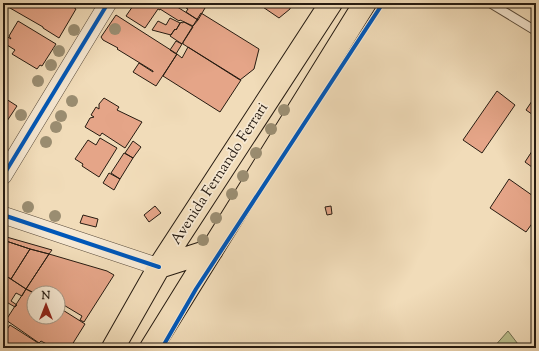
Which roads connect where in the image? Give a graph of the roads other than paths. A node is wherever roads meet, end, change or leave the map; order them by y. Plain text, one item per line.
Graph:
1 (108, 3) edge
2 (332, 3) edge
3 (365, 3) edge
4 (490, 3) edge
5 (536, 31) edge
6 (3, 176) edge
7 (3, 216) edge
8 (212, 250) junction
9 (159, 267) junction
10 (113, 348) edge
11 (151, 348) edge

1 - 6 street
2 - 9 main road, Avenida Fernando Ferrari
3 - 8 main road, Avenida Fernando Ferrari
4 - 5 lane
7 - 9 street
8 - 9 main road
8 - 11 main road, Avenida Fernando Ferrari
9 - 10 main road, Avenida Fernando Ferrari

